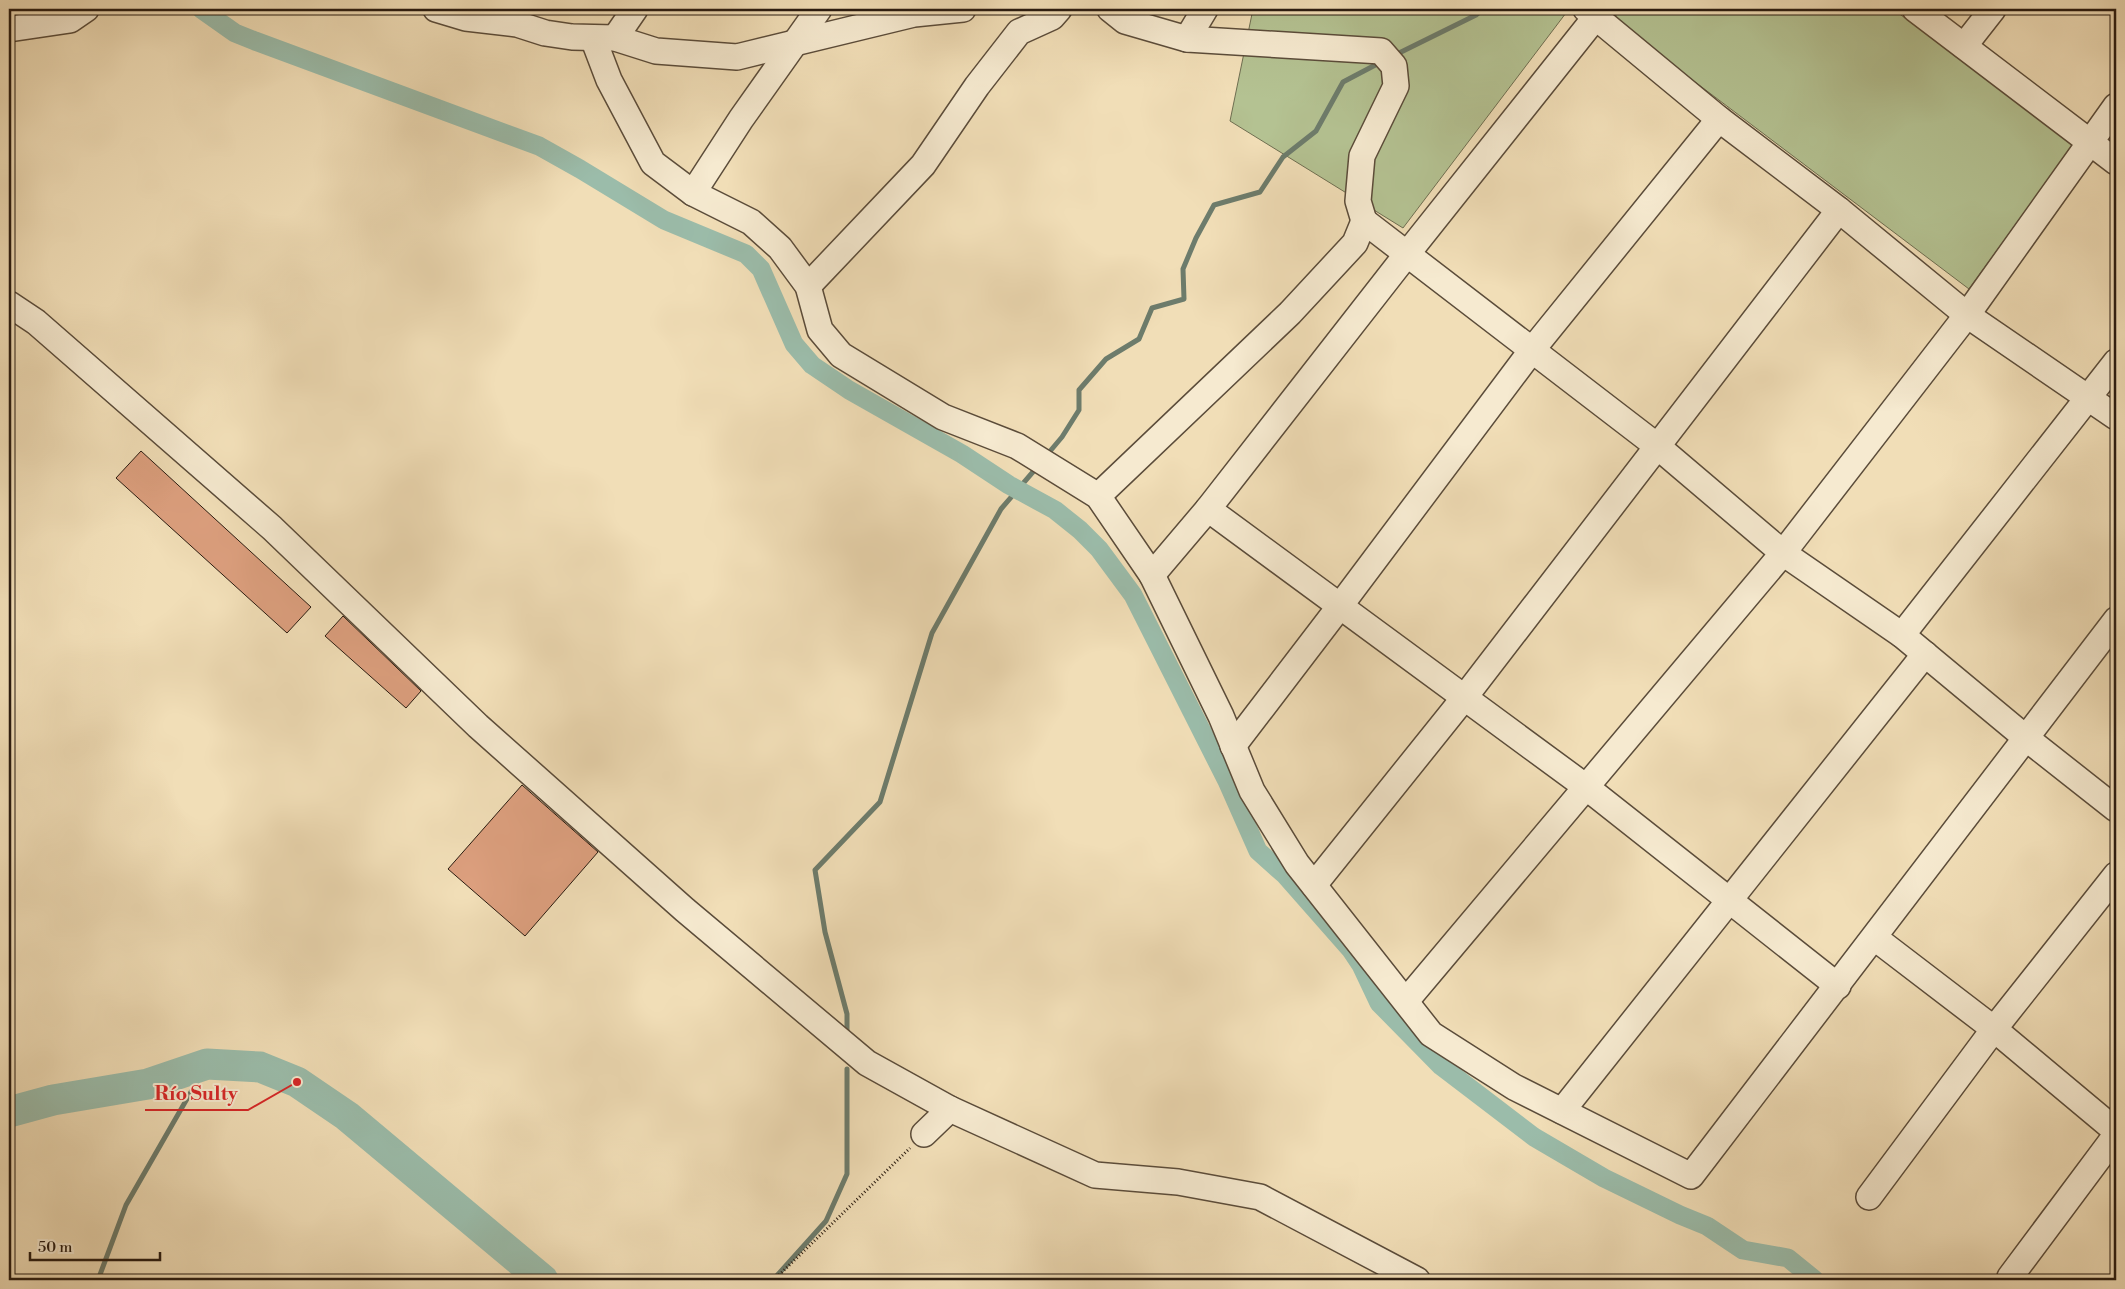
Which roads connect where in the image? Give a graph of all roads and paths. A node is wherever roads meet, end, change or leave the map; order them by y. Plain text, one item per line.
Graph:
1 (86, 9) edge
2 (436, 9) edge
3 (635, 9) edge
4 (819, 9) edge
5 (963, 9) edge
6 (1060, 9) edge
7 (1110, 9) edge
8 (1205, 9) edge
9 (1915, 9) edge
10 (1993, 9) edge
11 (1594, 12) edge
12 (513, 16) edge
13 (9, 29) edge
14 (604, 38) junction
15 (1187, 38) junction
16 (795, 43) junction
17 (1964, 46) junction
18 (2116, 106) edge
19 (1719, 119) junction
20 (2089, 142) junction
21 (2116, 162) edge
22 (693, 193) junction
23 (1839, 210) junction
24 (1364, 221) junction
25 (1407, 254) junction
26 (808, 286) junction
27 (9, 304) edge
28 (1967, 315) junction
29 (1532, 350) junction
30 (2116, 362) edge
31 (2089, 396) junction
32 (2116, 417) edge
33 (1657, 446) junction
34 (1098, 496) junction
35 (1208, 509) junction
36 (1783, 552) junction
37 (1152, 575) junction
38 (1340, 606) junction
39 (2116, 620) edge
40 (1902, 635) junction
41 (1925, 654) junction
42 (1464, 698) junction
43 (2026, 738) junction
44 (1233, 746) junction
45 (1586, 787) junction
46 (2116, 809) edge
47 (2116, 875) edge
48 (1314, 884) junction
49 (1729, 900) junction
50 (1875, 938) junction
51 (1838, 986) junction
52 (1406, 1001) junction
53 (1994, 1029) junction
54 (950, 1108) junction
55 (1562, 1111) junction
56 (2116, 1131) edge
57 (924, 1134) joint
58 (2116, 1135) edge
59 (1869, 1197) dead end
60 (2010, 1277) dead end
61 (774, 1280) edge
62 (1418, 1280) edge

1 - 13 street
2 - 12 street
3 - 14 street
4 - 16 street
5 - 16 street
6 - 26 street
7 - 15 street
8 - 15 street
9 - 17 street
10 - 17 street
11 - 19 street
11 - 25 street
12 - 14 street
14 - 16 street
14 - 22 street
15 - 24 street
16 - 22 street
17 - 20 street
18 - 20 street
19 - 23 street
19 - 29 street
20 - 21 street
20 - 28 street
22 - 26 street
23 - 28 street
23 - 33 street
24 - 25 street
24 - 34 street
25 - 29 street
25 - 35 street
26 - 34 street
27 - 54 street
28 - 31 street
28 - 36 street
29 - 33 street
29 - 38 street
30 - 31 street
31 - 32 street
31 - 40 street
33 - 36 street
33 - 42 street
34 - 37 street
35 - 37 street
35 - 38 street
36 - 40 street
36 - 45 street
37 - 44 street
38 - 42 street
38 - 44 street
39 - 43 street
40 - 41 street
41 - 43 street
41 - 49 street
42 - 45 street
42 - 48 street
43 - 46 street
43 - 50 street
44 - 48 street
45 - 49 street
45 - 52 street
47 - 53 street
48 - 52 street
49 - 51 street
49 - 55 street
50 - 51 street
50 - 53 street
51 - 55 street
52 - 55 street
53 - 56 street
53 - 59 street
54 - 57 street
54 - 62 street
57 - 61 path
58 - 60 street

